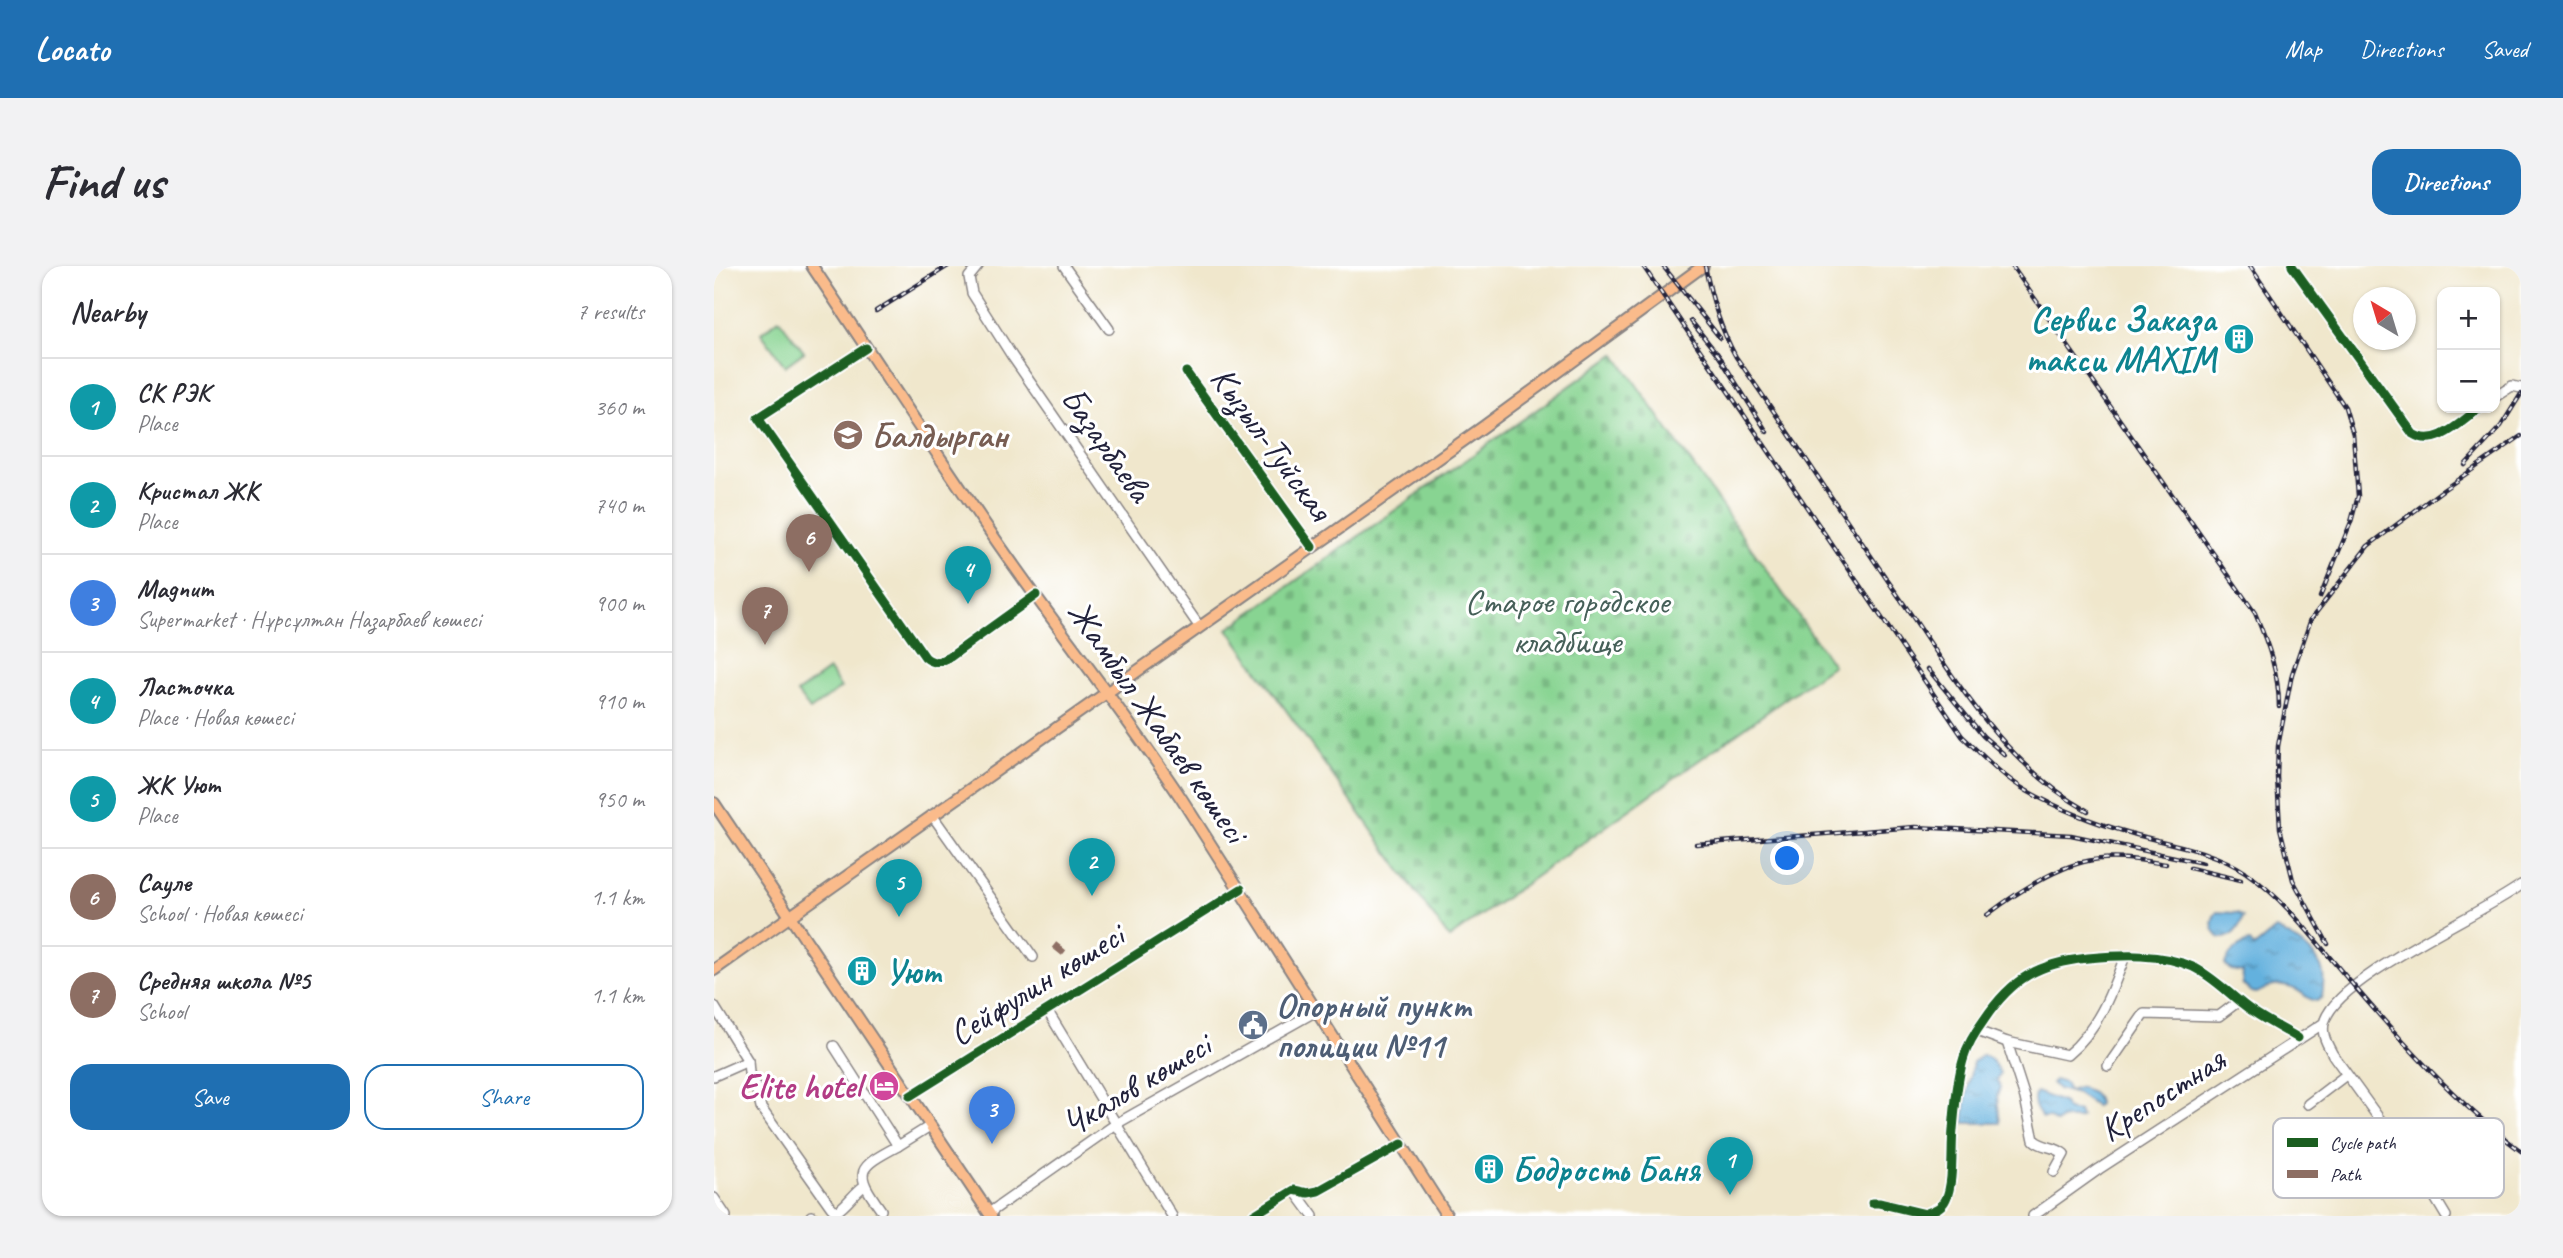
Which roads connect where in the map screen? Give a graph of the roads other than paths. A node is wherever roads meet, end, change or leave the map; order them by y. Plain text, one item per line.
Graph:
1 (811, 266) edge
2 (978, 266) edge
3 (1064, 266) edge
4 (1703, 266) edge
5 (2292, 266) edge
6 (1109, 329) dead end
7 (866, 348) junction
8 (1186, 372) dead end
9 (2521, 388) edge
10 (2500, 394) edge
11 (2473, 413) edge
12 (1312, 547) junction
13 (1036, 595) junction
14 (1199, 626) junction
15 (1106, 692) junction
16 (714, 803) edge
17 (932, 815) junction
18 (2521, 885) edge
19 (1241, 889) junction
20 (789, 916) junction
21 (2125, 956) junction
22 (1034, 957) dead end
23 (714, 970) edge
24 (2239, 1001) junction
25 (714, 1006) edge
26 (1047, 1010) junction
27 (1318, 1010) junction
28 (2324, 1023) junction
29 (1977, 1031) junction
30 (2298, 1038) junction
31 (2007, 1042) junction
32 (834, 1046) dead end
33 (748, 1061) junction
34 (2108, 1066) dead end
35 (2346, 1075) junction
36 (714, 1076) edge
37 (910, 1096) junction
38 (2308, 1104) dead end
39 (2378, 1118) edge
40 (1116, 1124) junction
41 (930, 1126) junction
42 (1402, 1144) junction
43 (898, 1146) junction
44 (2054, 1172) dead end
45 (864, 1186) junction
46 (1294, 1190) junction
47 (714, 1198) edge
48 (2435, 1198) edge
49 (1872, 1203) dead end
50 (881, 1210) dead end
51 (832, 1214) edge
52 (990, 1214) edge
53 (726, 1216) edge
54 (1172, 1216) edge
55 (1252, 1216) edge
56 (1313, 1216) edge
57 (1447, 1216) edge
58 (2033, 1216) edge
59 (2446, 1216) edge

1 - 7 main road, Жамбыл Жабаев көшесі
2 - 14 street, Базарбаева
3 - 6 street
4 - 12 main road
5 - 11 street
7 - 13 main road, Жамбыл Жабаев көшесі
7 - 13 street
8 - 12 street, Кызыл-Туйская
9 - 10 street
12 - 14 main road
13 - 15 main road, Жамбыл Жабаев көшесі
14 - 15 main road
15 - 17 main road
15 - 19 main road, Жамбыл Жабаев көшесі
16 - 20 main road
17 - 20 main road
17 - 22 street
18 - 28 street
19 - 26 street, Сейфулин көшесі
19 - 27 main road, Жамбыл Жабаев көшесі
20 - 23 main road
20 - 37 main road
21 - 24 street
21 - 29 street
21 - 31 street
24 - 30 street
24 - 34 street
25 - 33 street
26 - 37 street, Сейфулин көшесі
26 - 40 street
27 - 40 street, Чкалов көшесі
27 - 42 main road, Жамбыл Жабаев көшесі
28 - 30 street, Крепостная
28 - 35 street
29 - 31 street
29 - 49 street
30 - 58 street, Крепостная
31 - 44 street
32 - 43 street
33 - 36 street
33 - 51 street
35 - 38 street
35 - 39 street
37 - 41 main road
40 - 52 street, Чкалов көшесі
40 - 54 street
41 - 43 street
41 - 52 main road
42 - 46 street
42 - 57 main road, Жамбыл Жабаев көшесі
43 - 45 street
45 - 50 street
45 - 51 street
46 - 55 street
46 - 56 street
47 - 53 street
48 - 59 street

